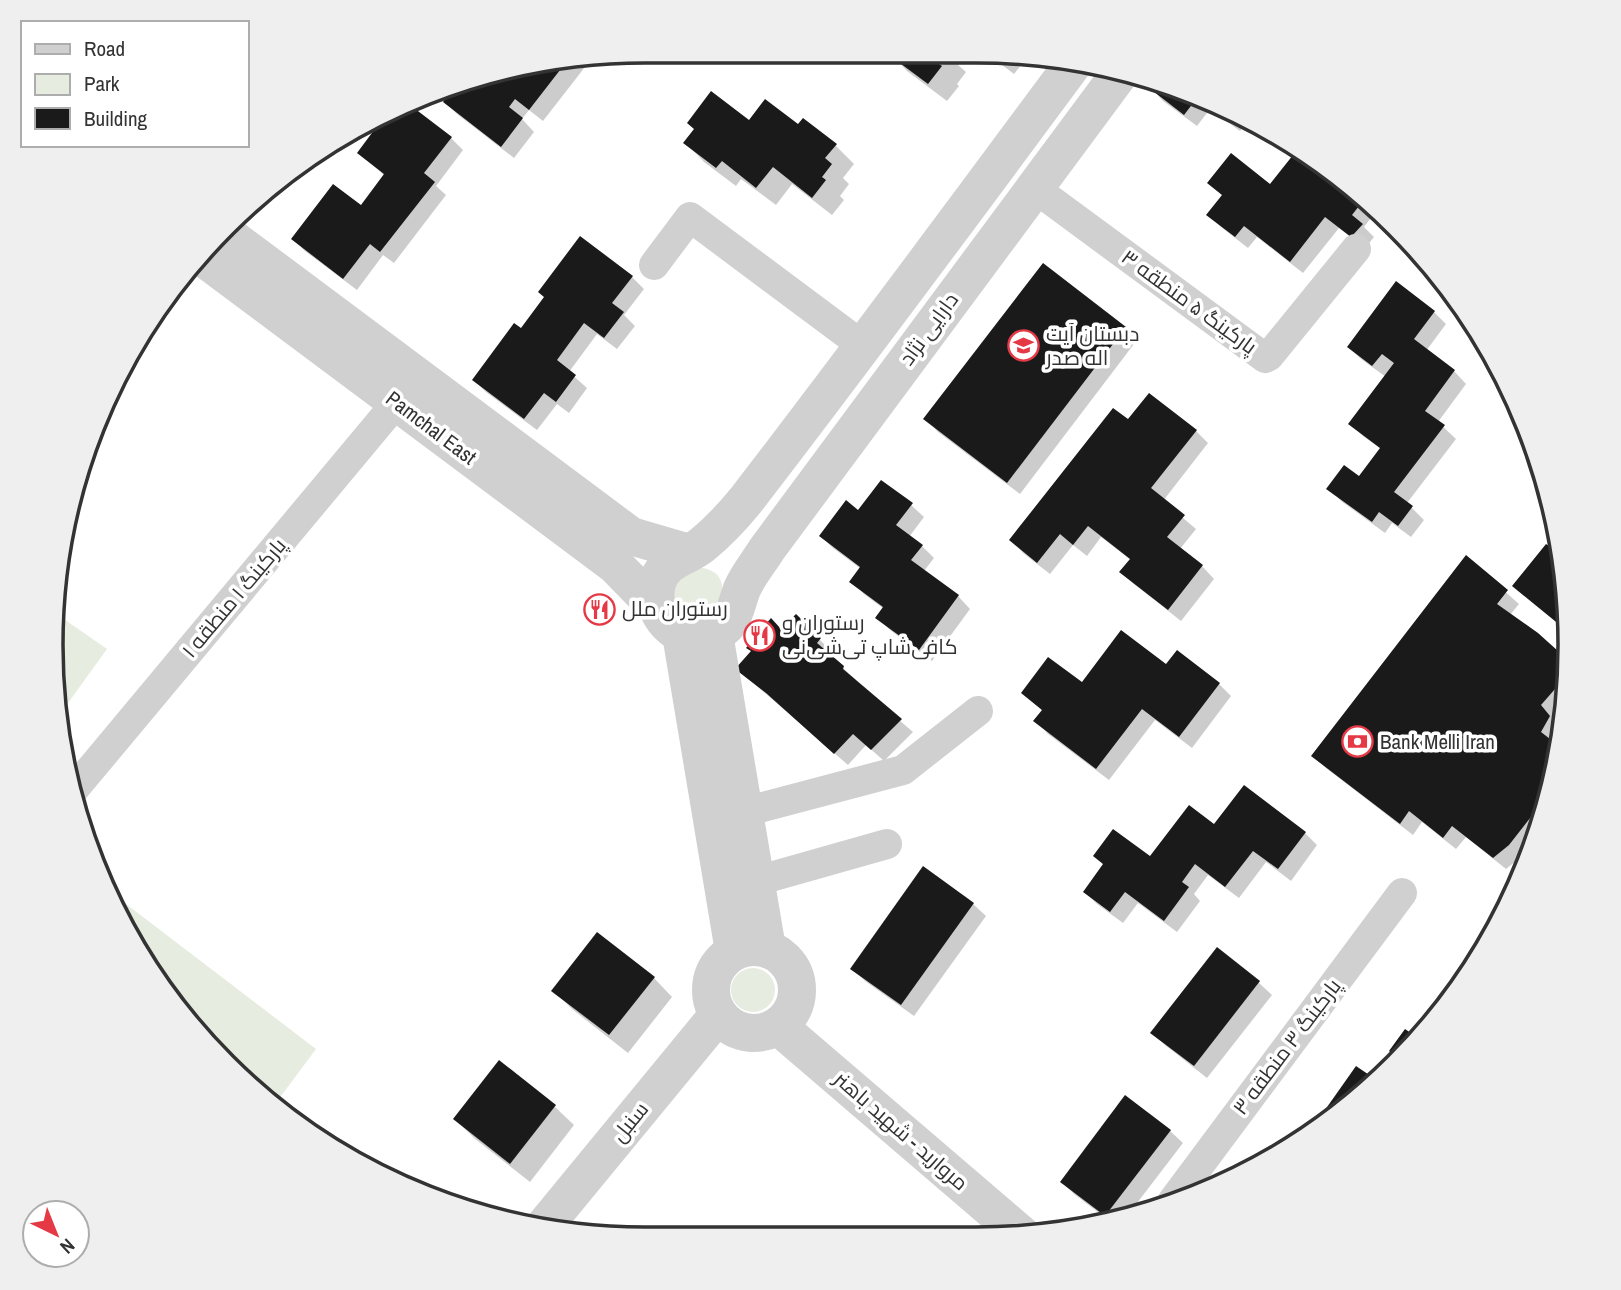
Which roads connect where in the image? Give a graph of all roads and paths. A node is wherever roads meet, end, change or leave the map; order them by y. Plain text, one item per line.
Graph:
1 (1068, 71) edge
2 (1114, 80) edge
3 (1033, 187) junction
4 (229, 237) edge
5 (1356, 249) dead end
6 (207, 261) edge
7 (654, 265) dead end
8 (863, 346) junction
9 (397, 402) junction
10 (695, 550) junction
11 (684, 625) junction
12 (978, 712) dead end
13 (80, 782) edge
14 (744, 812) junction
15 (887, 844) dead end
16 (756, 881) junction
17 (1402, 893) dead end
18 (750, 950) junction
19 (718, 1015) junction
20 (778, 1026) junction
21 (1181, 1189) edge
22 (550, 1219) edge
23 (1011, 1226) edge

1 - 8 street, دارایی نژاد
2 - 3 street, دارایی نژاد
3 - 5 street, پارکینگ ۵ منطقه ۳
3 - 11 street, دارایی نژاد
4 - 10 street, Pamchal East
6 - 9 street, Pamchal East
7 - 8 street
8 - 10 street, دارایی نژاد
9 - 11 street, Pamchal East
9 - 13 street, پارکینگ ۱ منطقه ۱
10 - 11 street, دارایی نژاد
11 - 14 street
11 - 18 street
12 - 14 street
14 - 16 street
15 - 16 street
16 - 18 street
17 - 21 street, پارکینگ ۳ منطقه ۳
18 - 19 street
18 - 20 street
19 - 20 street
19 - 22 street, سنبل
20 - 23 street, مروارید - شهید باهنر

